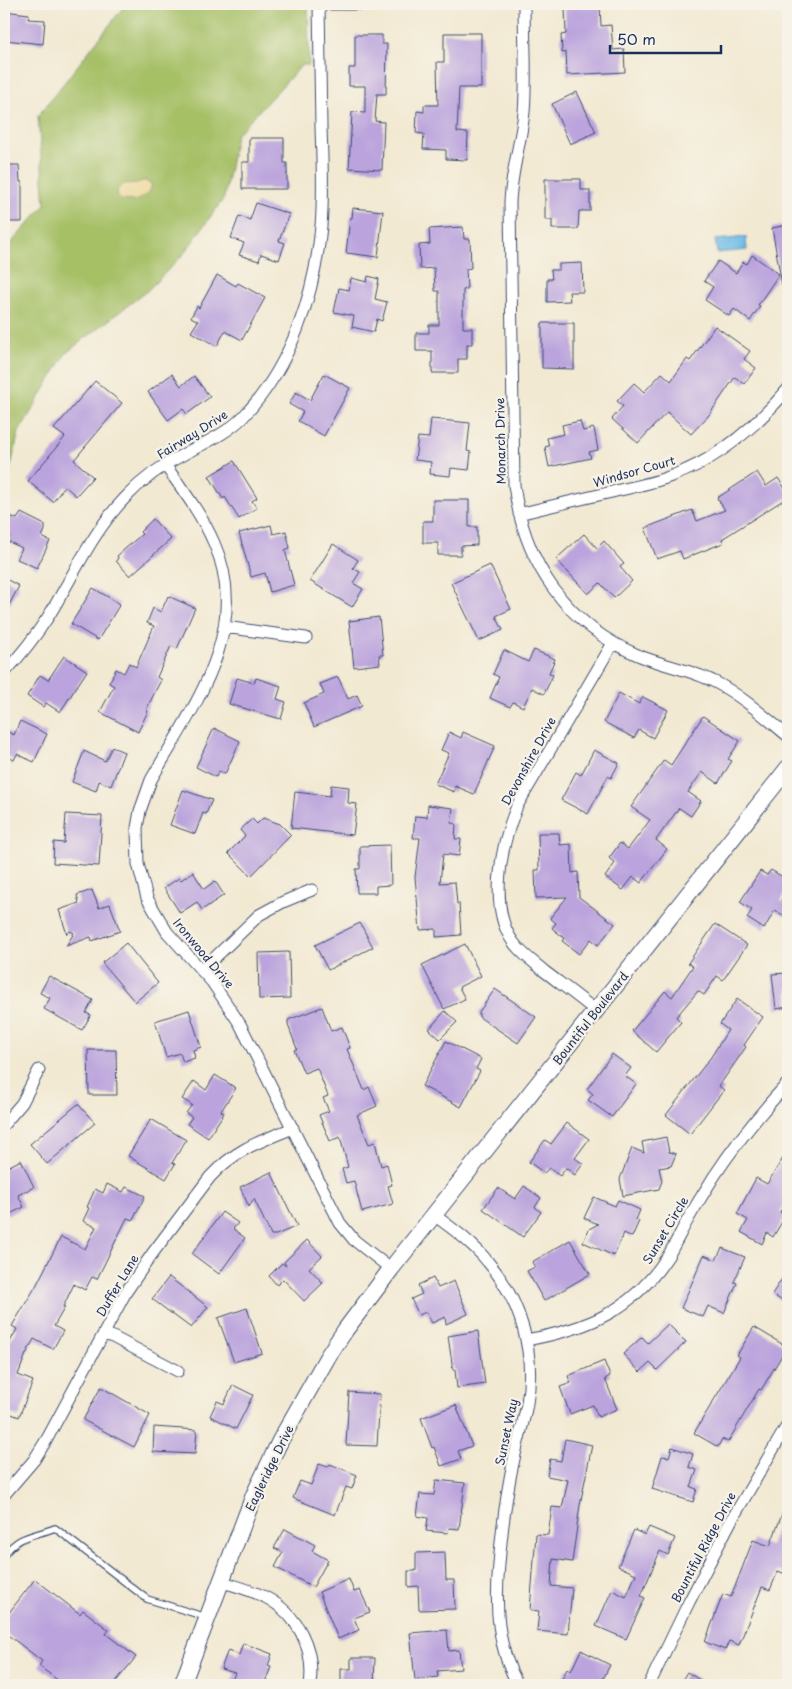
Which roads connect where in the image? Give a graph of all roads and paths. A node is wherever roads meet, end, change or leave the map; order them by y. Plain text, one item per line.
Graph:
1 (319, 4) edge
2 (394, 4) edge
3 (524, 4) edge
4 (788, 389) edge
5 (166, 465) junction
6 (519, 514) junction
7 (224, 627) junction
8 (306, 638) dead end
9 (612, 643) junction
10 (4, 673) edge
11 (788, 736) edge
12 (788, 768) edge
13 (312, 890) dead end
14 (202, 970) junction
15 (596, 1011) junction
16 (39, 1070) dead end
17 (788, 1083) edge
18 (4, 1124) edge
19 (292, 1128) junction
20 (434, 1215) junction
21 (391, 1269) junction
22 (105, 1333) junction
23 (526, 1340) junction
24 (178, 1371) dead end
25 (788, 1424) edge
26 (4, 1495) edge
27 (4, 1555) edge
28 (220, 1581) junction
29 (208, 1617) junction
30 (182, 1685) edge
31 (310, 1685) edge
32 (518, 1685) edge
33 (649, 1685) edge

1 - 2 street
1 - 5 street, Fairway Drive
3 - 6 street, Monarch Drive
4 - 6 street, Windsor Court
5 - 7 street, Ironwood Drive
5 - 10 street, Fairway Drive
6 - 9 street, Monarch Drive
7 - 8 street
7 - 14 street, Ironwood Drive
9 - 11 street, Monarch Drive
9 - 15 street, Devonshire Drive
12 - 15 main road, Bountiful Boulevard
13 - 14 street
14 - 19 street, Ironwood Drive
15 - 20 main road, Bountiful Boulevard
16 - 18 street
17 - 23 street, Sunset Circle
19 - 21 street, Ironwood Drive
19 - 22 street, Duffer Lane
20 - 21 main road, Bountiful Boulevard
20 - 23 street, Sunset Way
21 - 28 main road, Eagleridge Drive
22 - 24 street
22 - 26 street, Duffer Lane
23 - 32 street, Sunset Way
25 - 33 street, Bountiful Ridge Drive
27 - 29 lane
28 - 29 main road, Eagleridge Drive
28 - 31 street
29 - 30 main road, Eagleridge Drive

